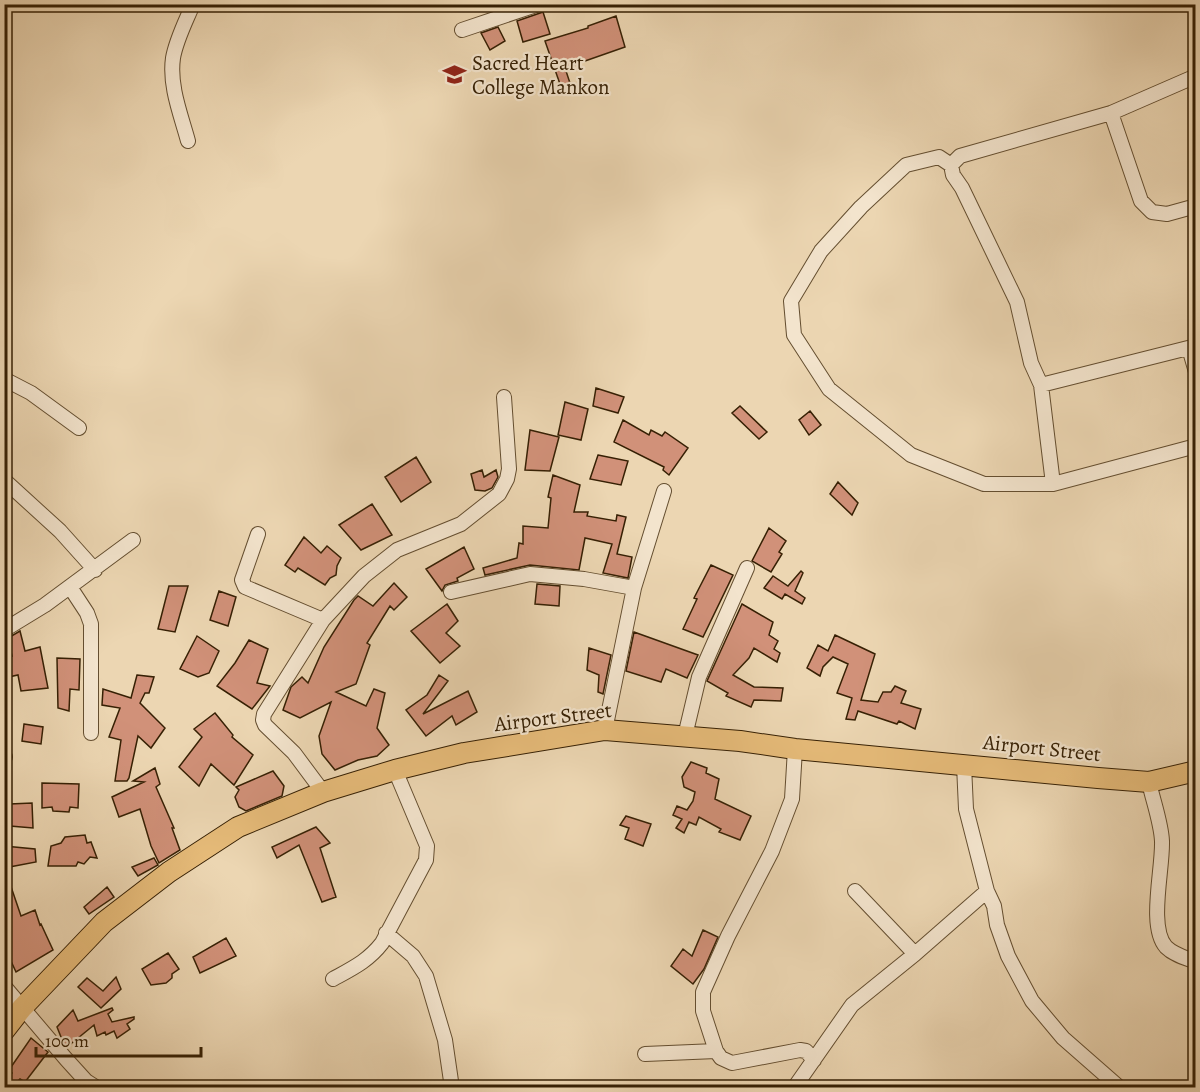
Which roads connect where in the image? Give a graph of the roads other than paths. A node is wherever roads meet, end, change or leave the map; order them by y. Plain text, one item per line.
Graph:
1 (193, 4) edge
2 (539, 4) edge
3 (462, 30) dead end
4 (1196, 76) edge
5 (1111, 113) junction
6 (188, 141) dead end
7 (951, 165) junction
8 (1196, 206) edge
9 (1192, 347) edge
10 (1196, 372) edge
11 (4, 379) edge
12 (1041, 385) junction
13 (504, 397) dead end
14 (79, 428) dead end
15 (1196, 446) edge
16 (4, 480) edge
17 (1053, 484) junction
18 (664, 491) dead end
19 (258, 534) dead end
20 (133, 540) dead end
21 (747, 568) dead end
22 (95, 570) junction
23 (70, 587) junction
24 (634, 588) junction
25 (451, 592) dead end
26 (323, 620) junction
27 (4, 630) edge
28 (605, 730) junction
29 (91, 733) dead end
30 (685, 736) junction
31 (795, 749) junction
32 (964, 765) junction
33 (395, 770) junction
34 (1196, 771) edge
35 (1149, 782) junction
36 (323, 792) junction
37 (855, 891) dead end
38 (987, 891) junction
39 (386, 933) junction
40 (915, 954) junction
41 (1196, 962) edge
42 (333, 979) dead end
43 (4, 986) edge
44 (22, 1008) junction
45 (4, 1031) edge
46 (716, 1051) junction
47 (645, 1054) dead end
48 (814, 1060) junction
49 (97, 1088) edge
50 (452, 1088) edge
51 (794, 1088) edge
52 (1120, 1088) edge

1 - 6 street
2 - 3 street
4 - 5 street
5 - 7 street
5 - 8 street
7 - 12 street
7 - 17 street
9 - 10 street
9 - 12 street
11 - 14 street
12 - 17 street
13 - 26 street
15 - 17 street
16 - 22 street
18 - 24 street
19 - 26 street
20 - 22 street
21 - 30 street
22 - 23 street
23 - 27 street
23 - 29 street
24 - 25 street
24 - 28 street
26 - 36 street
28 - 30 highway, Airport Street
28 - 33 highway, Airport Street
30 - 31 highway, Airport Street
31 - 32 highway, Airport Street
31 - 46 street
32 - 35 highway, Airport Street
32 - 38 street
33 - 36 highway, Airport Street
33 - 39 street
34 - 35 highway, Airport Street
35 - 41 street
36 - 44 highway, Airport Street
37 - 40 street
38 - 40 street
38 - 52 street
39 - 42 street
39 - 50 street
40 - 48 street
43 - 44 street
44 - 45 highway, Airport Street
44 - 49 street
46 - 47 street
46 - 48 street
48 - 51 street

